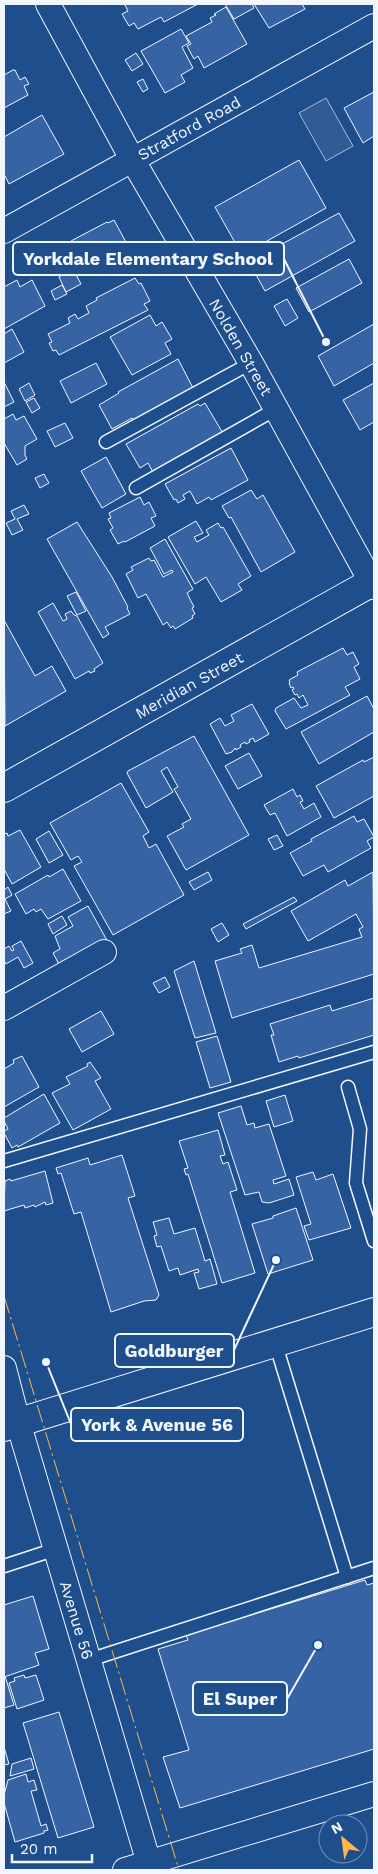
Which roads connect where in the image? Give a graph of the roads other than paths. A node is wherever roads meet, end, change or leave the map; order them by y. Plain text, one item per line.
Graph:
1 (48, 4) edge
2 (374, 26) edge
3 (132, 159) junction
4 (4, 231) edge
5 (251, 363) junction
6 (276, 409) junction
7 (106, 442) dead end
8 (136, 488) dead end
9 (373, 584) edge
10 (4, 788) edge
11 (104, 952) dead end
12 (4, 1008) edge
13 (374, 1052) edge
14 (348, 1087) dead end
15 (4, 1161) edge
16 (374, 1241) edge
17 (374, 1312) edge
18 (275, 1342) junction
19 (4, 1368) edge
20 (11, 1425) edge
21 (56, 1549) junction
22 (4, 1566) edge
23 (374, 1568) edge
24 (347, 1577) junction
25 (89, 1660) junction
26 (374, 1794) edge
27 (150, 1867) edge
28 (125, 1870) edge

1 - 3 street, Nolden Street
2 - 3 street, Stratford Road
3 - 4 street, Stratford Road
3 - 5 street, Nolden Street
5 - 6 street, Nolden Street
5 - 7 lane
6 - 8 lane
6 - 9 street, Nolden Street
9 - 10 street, Meridian Street
11 - 12 street
13 - 15 lane
14 - 16 lane
17 - 18 street
18 - 20 street
18 - 24 lane
19 - 20 street, Avenue 56
20 - 21 street, Avenue 56
21 - 22 lane
21 - 25 street, Avenue 56
23 - 24 lane
24 - 25 lane
25 - 27 street, Avenue 56
26 - 27 street
27 - 28 street

